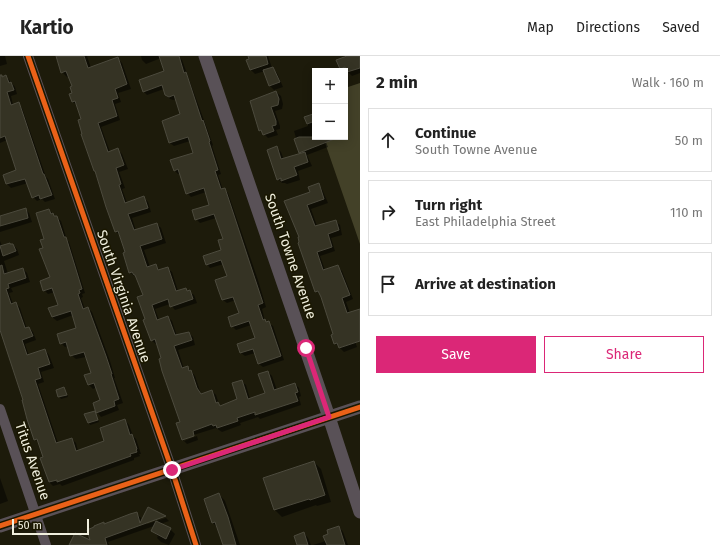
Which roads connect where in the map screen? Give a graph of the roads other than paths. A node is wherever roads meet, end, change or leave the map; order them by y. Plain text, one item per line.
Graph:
1 (28, 56) edge
2 (205, 56) edge
3 (360, 407) edge
4 (0, 409) edge
5 (329, 417) junction
6 (172, 470) junction
7 (360, 512) edge
8 (36, 515) junction
9 (0, 526) edge
10 (46, 545) edge
11 (196, 545) edge

1 - 6 street, South Virginia Avenue
2 - 5 street, South Towne Avenue
3 - 5 street
4 - 8 street, Titus Avenue
5 - 6 street
5 - 7 street, South Towne Avenue
6 - 8 street
6 - 11 street, South Virginia Avenue
8 - 9 street
8 - 10 street, Titus Avenue

